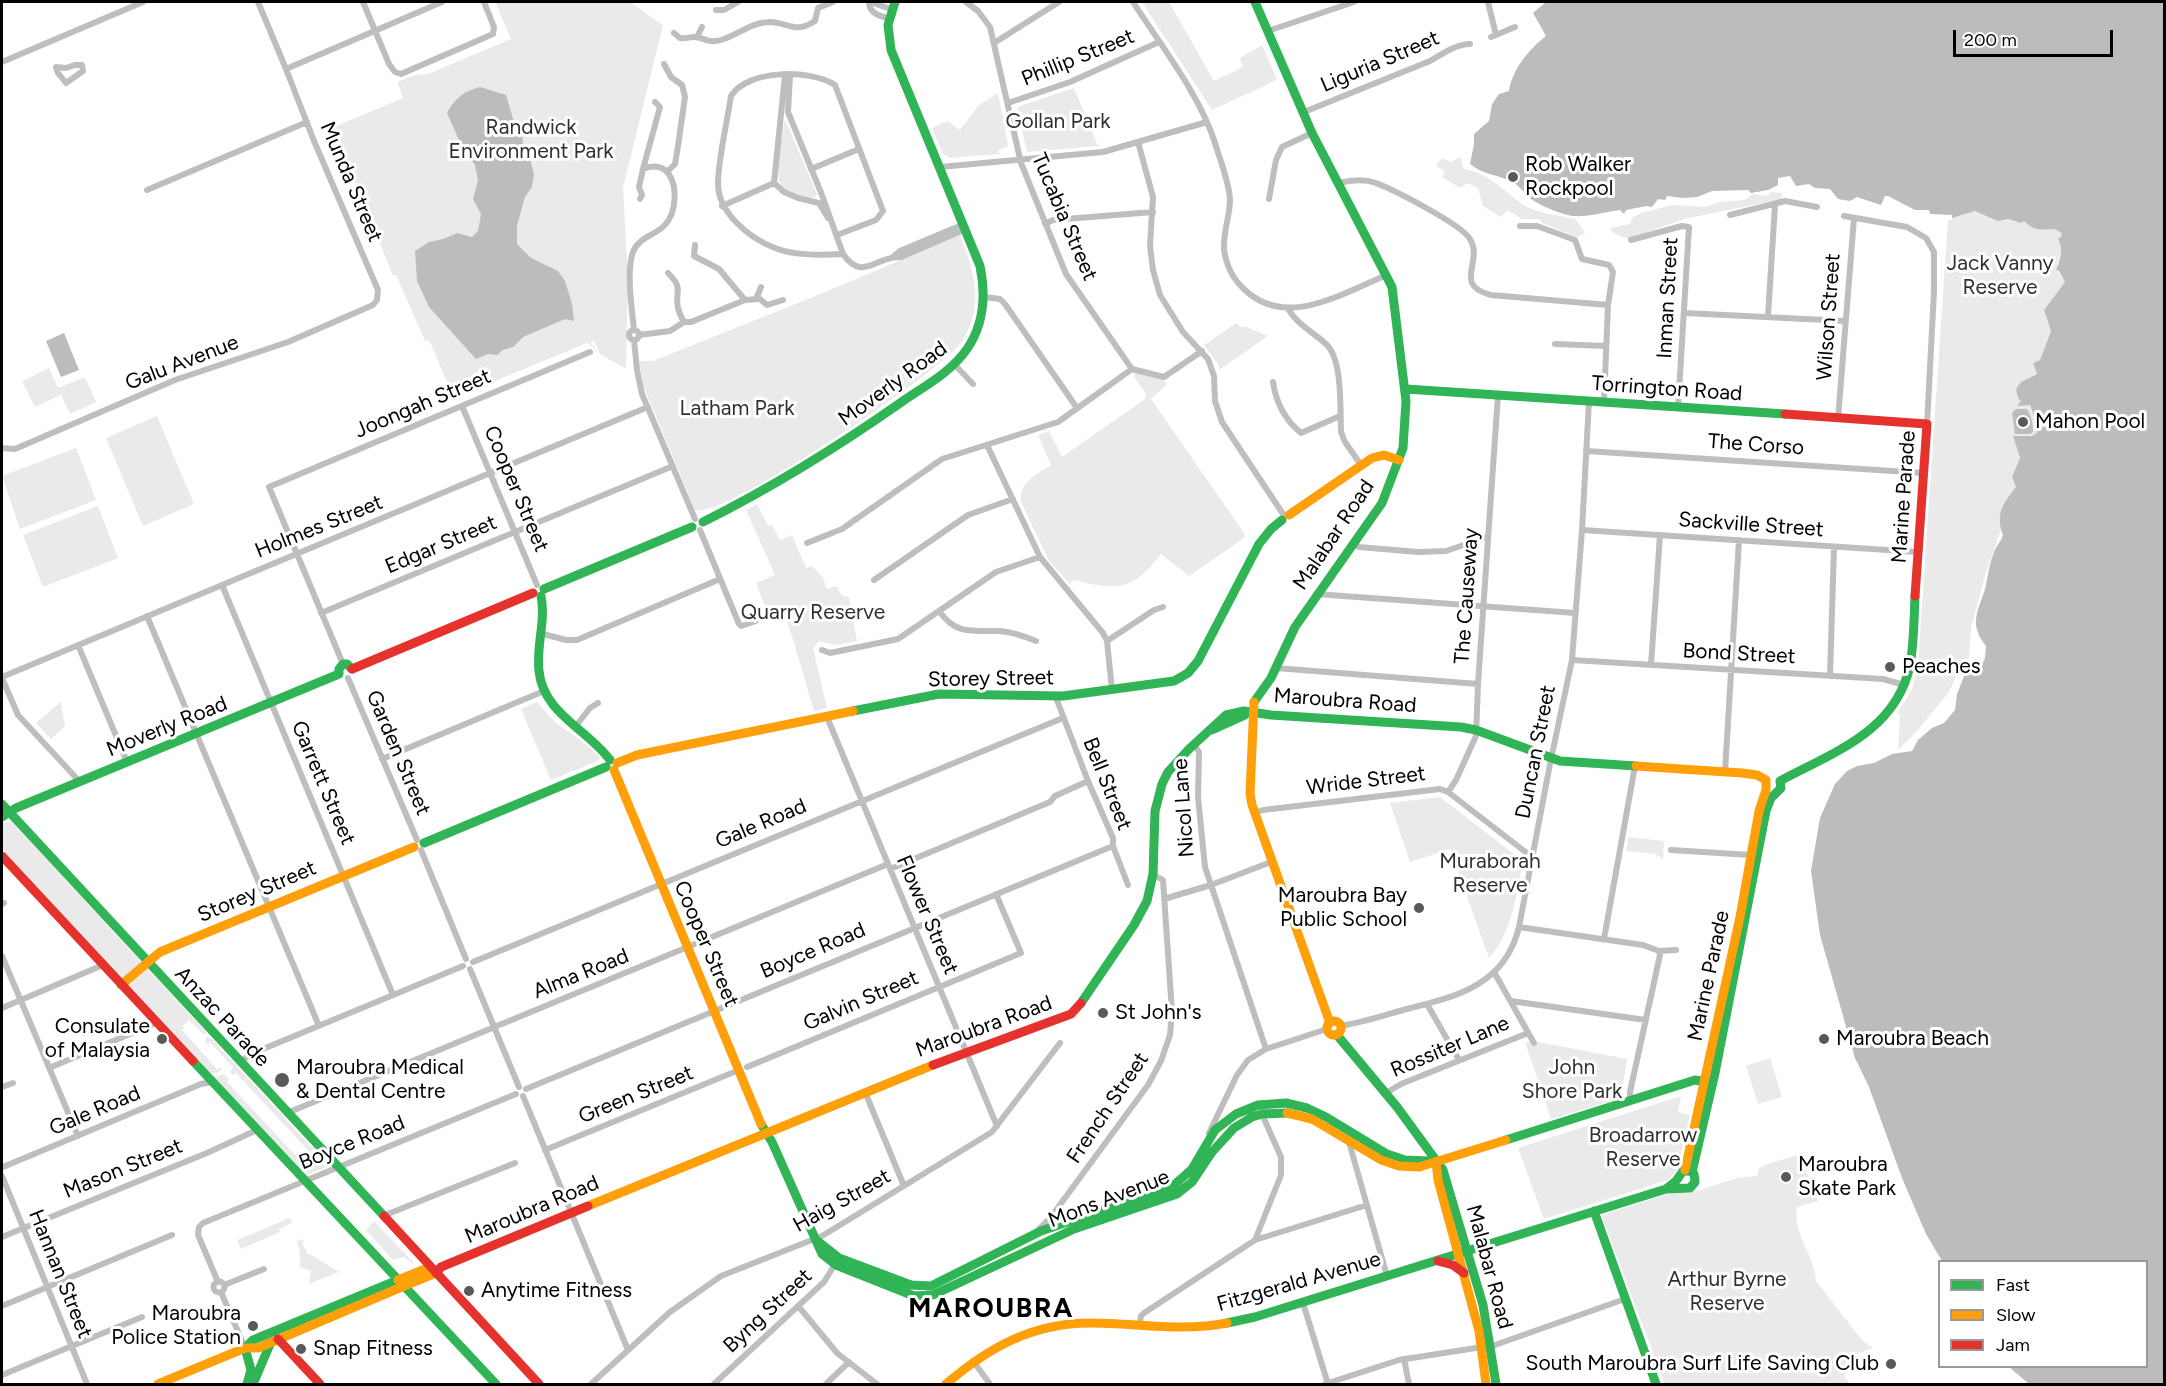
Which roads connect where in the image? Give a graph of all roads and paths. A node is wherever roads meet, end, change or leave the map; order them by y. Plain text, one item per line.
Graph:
1 (143, 2) edge
2 (258, 2) edge
3 (363, 2) edge
4 (442, 2) edge
5 (484, 2) edge
6 (738, 2) edge
7 (811, 2) edge
8 (833, 2) edge
9 (869, 2) edge
10 (966, 2) edge
11 (1059, 2) edge
12 (1133, 2) edge
13 (1255, 2) edge
14 (1354, 2) edge
15 (1488, 2) edge
16 (818, 8) junction
17 (891, 9) edge
18 (716, 10) dead end
19 (724, 10) junction
20 (726, 19) dead end
21 (702, 27) dead end
22 (1515, 27) dead end
23 (375, 30) junction
24 (1268, 31) junction
25 (674, 33) dead end
26 (697, 37) junction
27 (1159, 42) junction
28 (994, 43) junction
29 (1470, 45) dead end
30 (2, 62) edge
31 (664, 64) dead end
32 (286, 70) junction
33 (787, 75) junction
34 (1008, 103) junction
35 (660, 105) dead end
36 (1304, 112) junction
37 (307, 122) junction
38 (1208, 122) junction
39 (1312, 132) junction
40 (1138, 142) junction
41 (860, 150) junction
42 (1021, 160) junction
43 (940, 167) junction
44 (643, 169) junction
45 (810, 169) junction
46 (667, 172) junction
47 (774, 183) junction
48 (1339, 183) junction
49 (147, 190) dead end
50 (643, 196) dead end
51 (1269, 199) dead end
52 (1775, 205) junction
53 (722, 206) junction
54 (1816, 207) dead end
55 (1153, 212) junction
56 (1730, 215) dead end
57 (1844, 216) dead end
58 (1854, 218) junction
59 (1046, 224) junction
60 (1520, 226) dead end
61 (965, 227) junction
62 (836, 233) junction
63 (1631, 240) dead end
64 (695, 245) dead end
65 (843, 254) junction
66 (694, 256) junction
67 (686, 259) dead end
68 (668, 273) dead end
69 (1387, 275) junction
70 (761, 287) dead end
71 (984, 297) junction
72 (756, 299) junction
73 (745, 300) junction
74 (783, 300) dead end
75 (374, 305) joint
76 (1608, 305) junction
77 (1288, 309) junction
78 (1685, 313) junction
79 (1768, 316) junction
80 (1845, 321) junction
81 (684, 322) junction
82 (636, 335) junction
83 (1555, 344) dead end
84 (1606, 346) junction
85 (590, 351) dead end
86 (1202, 351) junction
87 (954, 364) junction
88 (1132, 369) junction
89 (1273, 382) dead end
90 (972, 384) dead end
91 (1406, 389) junction
92 (1498, 395) junction
93 (1589, 401) junction
94 (1604, 402) junction
95 (462, 406) junction
96 (648, 407) junction
97 (1077, 408) junction
98 (1678, 408) junction
99 (1340, 416) junction
100 (1838, 419) junction
101 (1927, 424) junction
102 (987, 445) junction
103 (2, 448) edge
104 (1586, 451) junction
105 (1399, 460) junction
106 (1361, 465) junction
107 (673, 466) junction
108 (1923, 473) junction
109 (491, 474) junction
110 (1013, 499) junction
111 (1285, 516) junction
112 (697, 525) junction
113 (1582, 530) junction
114 (515, 532) junction
115 (1660, 535) junction
116 (1487, 537) junction
117 (1739, 540) junction
118 (807, 543) dead end
119 (1352, 544) junction
120 (1834, 547) junction
121 (1918, 552) junction
122 (297, 554) junction
123 (1040, 557) junction
124 (720, 579) junction
125 (874, 580) dead end
126 (222, 585) junction
127 (539, 591) junction
128 (1316, 594) junction
129 (1163, 607) dead end
130 (1484, 608) junction
131 (939, 611) junction
132 (321, 613) junction
133 (1575, 613) junction
134 (147, 616) junction
135 (756, 621) dead end
136 (543, 634) junction
137 (1036, 641) dead end
138 (1107, 641) junction
139 (78, 645) junction
140 (822, 650) dead end
141 (1572, 660) junction
142 (343, 664) joint
143 (1651, 665) junction
144 (1276, 668) junction
145 (1733, 670) junction
146 (347, 674) junction
147 (1830, 676) junction
148 (2, 678) edge
149 (1478, 684) junction
150 (1904, 685) junction
151 (1263, 689) junction
152 (1112, 690) junction
153 (544, 691) junction
154 (1055, 695) junction
155 (272, 703) junction
156 (598, 703) dead end
157 (1253, 713) junction
158 (1227, 714) junction
159 (1271, 715) junction
160 (827, 717) junction
161 (1063, 718) junction
162 (575, 726) junction
163 (1212, 730) junction
164 (1476, 730) junction
165 (196, 733) junction
166 (1252, 743) junction
167 (1194, 744) junction
168 (1551, 758) junction
169 (382, 759) junction
170 (127, 762) junction
171 (612, 765) junction
172 (1635, 766) junction
173 (1725, 772) junction
174 (1088, 781) junction
175 (1780, 781) junction
176 (80, 782) junction
177 (1769, 788) junction
178 (1448, 792) junction
179 (861, 800) junction
180 (2, 804) edge
181 (1254, 813) junction
182 (6, 815) edge
183 (419, 845) junction
184 (1113, 846) junction
185 (1671, 850) dead end
186 (1751, 855) junction
187 (2, 856) edge
188 (1532, 857) junction
189 (1272, 862) junction
190 (889, 866) junction
191 (1154, 875) junction
192 (344, 876) junction
193 (662, 884) junction
194 (1128, 885) dead end
195 (1211, 885) junction
196 (996, 894) junction
197 (1164, 899) junction
198 (270, 906) junction
199 (914, 927) junction
200 (1519, 927) junction
201 (1604, 939) junction
202 (688, 948) junction
203 (1676, 950) dead end
204 (1659, 951) junction
205 (2, 956) edge
206 (147, 962) junction
207 (468, 964) junction
208 (103, 965) junction
209 (1494, 972) junction
210 (121, 985) junction
211 (939, 986) junction
212 (393, 995) junction
213 (21, 1000) junction
214 (1511, 1001) junction
215 (1427, 1004) junction
216 (2, 1008) edge
217 (714, 1010) junction
218 (1646, 1020) junction
219 (156, 1023) junction
220 (319, 1026) junction
221 (1329, 1026) junction
222 (494, 1027) junction
223 (1338, 1030) junction
224 (1528, 1033) junction
225 (1060, 1043) dead end
226 (1534, 1043) dead end
227 (1266, 1049) junction
228 (967, 1053) junction
229 (1459, 1060) junction
230 (240, 1062) junction
231 (49, 1068) junction
232 (743, 1069) junction
233 (204, 1073) junction
234 (212, 1082) junction
235 (1708, 1082) junction
236 (13, 1083) dead end
237 (201, 1084) junction
238 (2, 1088) edge
239 (522, 1088) junction
240 (865, 1092) junction
241 (1386, 1093) junction
242 (516, 1094) junction
243 (523, 1096) junction
244 (1630, 1101) junction
245 (1224, 1105) junction
246 (1260, 1110) junction
247 (287, 1113) junction
248 (1228, 1119) junction
249 (997, 1126) junction
250 (1233, 1128) junction
251 (257, 1130) junction
252 (765, 1132) junction
253 (78, 1136) junction
254 (1349, 1141) junction
255 (1203, 1148) junction
256 (546, 1150) junction
257 (1436, 1162) junction
258 (515, 1163) dead end
259 (338, 1167) junction
260 (2, 1170) edge
261 (1689, 1171) junction
262 (305, 1180) junction
263 (1680, 1183) junction
264 (904, 1186) junction
265 (1367, 1205) junction
266 (1594, 1211) junction
267 (572, 1213) junction
268 (383, 1216) junction
269 (23, 1228) junction
270 (172, 1235) dead end
271 (2, 1237) edge
272 (1028, 1237) junction
273 (815, 1239) junction
274 (1256, 1240) junction
275 (1463, 1252) junction
276 (1435, 1261) junction
277 (837, 1262) junction
278 (264, 1269) dead end
279 (436, 1269) junction
280 (1464, 1273) junction
281 (1387, 1276) junction
282 (221, 1283) junction
283 (401, 1283) junction
284 (47, 1287) junction
285 (1625, 1299) junction
286 (1303, 1303) junction
287 (2, 1306) edge
288 (799, 1307) junction
289 (142, 1317) dead end
290 (1139, 1326) junction
291 (275, 1341) junction
292 (72, 1346) junction
293 (1486, 1346) junction
294 (245, 1348) junction
295 (628, 1350) junction
296 (1404, 1359) junction
297 (973, 1361) junction
298 (849, 1362) junction
299 (259, 1371) junction
300 (2, 1375) edge
301 (87, 1384) edge
302 (158, 1384) edge
303 (247, 1384) edge
304 (253, 1384) edge
305 (320, 1384) edge
306 (496, 1384) edge
307 (539, 1384) edge
308 (591, 1384) edge
309 (714, 1384) edge
310 (825, 1384) edge
311 (877, 1384) edge
312 (946, 1384) edge
313 (990, 1384) edge
314 (1327, 1384) edge
315 (1409, 1384) edge
316 (1486, 1384) edge
317 (1496, 1384) edge
318 (1655, 1384) edge

1 - 30 street
2 - 32 street, Munda Street
3 - 23 street
4 - 23 street
5 - 23 street
6 - 19 street
7 - 16 street
8 - 16 street
9 - 17 street
9 - 17 street
10 - 28 street, Tucabia Street
11 - 28 street
12 - 27 street
13 - 24 street, Malabar Road
14 - 24 street
15 - 22 street
16 - 26 street
17 - 43 street, Moverly Road
18 - 19 street
19 - 20 street
21 - 26 street
23 - 32 street
24 - 36 street, Malabar Road
25 - 26 street
27 - 34 street, Phillip Street
27 - 38 street
28 - 34 street, Tucabia Street
29 - 36 street, Liguria Street
31 - 46 street
32 - 37 street, Munda Street
33 - 41 street
33 - 45 street
33 - 47 street
33 - 53 street
34 - 42 street, Tucabia Street
35 - 44 street
36 - 39 street, Malabar Road
37 - 49 street
37 - 75 street, Munda Street
38 - 40 street
38 - 77 street
39 - 48 street, Malabar Road
39 - 51 street
40 - 42 street
40 - 55 street
41 - 45 street
41 - 62 street
42 - 43 street
42 - 59 street, Tucabia Street
43 - 61 street, Moverly Road
44 - 46 street
44 - 50 street
45 - 62 street
46 - 82 street
47 - 53 street
47 - 62 street
48 - 69 street, Malabar Road
48 - 76 street
52 - 54 street
52 - 56 street
52 - 79 street
53 - 65 street
55 - 59 street
55 - 86 street
57 - 58 street, Marine Parade
58 - 80 street, Wilson Street
58 - 101 street, Marine Parade
59 - 88 street, Tucabia Street
60 - 76 street
61 - 65 street
61 - 71 street, Moverly Road
62 - 65 street
63 - 78 street, Inman Street
64 - 66 street
66 - 67 street
66 - 73 street
68 - 81 street
69 - 77 street
69 - 91 street, Malabar Road
70 - 72 street
71 - 87 street, Moverly Road
71 - 97 street
72 - 73 street
72 - 74 street
73 - 81 street
75 - 103 street, Galu Avenue
76 - 84 street
77 - 99 street
78 - 79 street
78 - 98 street, Inman Street
79 - 80 street
80 - 100 street, Wilson Street
81 - 82 street
82 - 96 street
83 - 84 street
84 - 94 street
85 - 95 street, Joongah Street
86 - 88 street
86 - 111 street
87 - 90 street
87 - 112 street, Moverly Road
88 - 97 street
89 - 99 street
91 - 92 street, Torrington Road
91 - 105 street, Malabar Road
92 - 93 street, Torrington Road
92 - 116 street, The Causeway
93 - 94 street, Torrington Road
93 - 104 street, Duncan Street
94 - 98 street, Torrington Road
95 - 109 street, Cooper Street
95 - 122 street, Joongah Street
96 - 107 street
96 - 109 street, Holmes Street
97 - 102 street
98 - 100 street, Torrington Road
99 - 106 street
100 - 101 street, Torrington Road
101 - 108 street, Marine Parade
102 - 110 street
102 - 118 street
104 - 108 street, The Corso
104 - 113 street, Duncan Street
105 - 106 street, Storey Street
105 - 119 street, Malabar Road
106 - 111 street, Storey Street
107 - 112 street
107 - 114 street, Edgar Street
108 - 121 street, Marine Parade
109 - 114 street, Cooper Street
109 - 122 street, Holmes Street
110 - 123 street
110 - 125 street
111 - 152 street, Storey Street
112 - 124 street
112 - 127 street, Moverly Road
113 - 115 street, Sackville Street
113 - 133 street, Duncan Street
114 - 127 street, Cooper Street
114 - 132 street, Edgar Street
115 - 117 street, Sackville Street
115 - 143 street
116 - 119 street
116 - 130 street, The Causeway
117 - 120 street, Sackville Street
117 - 145 street
119 - 128 street, Malabar Road
120 - 121 street, Sackville Street
120 - 147 street
121 - 150 street, Marine Parade
122 - 126 street, Holmes Street
122 - 132 street
123 - 131 street
123 - 138 street
124 - 135 street
124 - 136 street
126 - 134 street, Holmes Street
126 - 155 street, Garrett Street
127 - 136 street, Cooper Street
127 - 146 street, Moverly Road
128 - 130 street
128 - 144 street, Malabar Road
129 - 138 street
130 - 133 street
130 - 149 street, The Causeway
131 - 137 street
131 - 140 street
132 - 142 street
133 - 141 street, Duncan Street
134 - 139 street, Holmes Street
134 - 165 street
136 - 153 street, Cooper Street
138 - 152 street
139 - 148 street, Holmes Street
139 - 170 street
141 - 143 street, Bond Street
141 - 168 street, Duncan Street
142 - 146 street
143 - 145 street, Bond Street
144 - 149 street
144 - 151 street, Malabar Road
145 - 147 street, Bond Street
145 - 173 street
146 - 155 street, Moverly Road
146 - 169 street, Garden Street
147 - 150 street, Bond Street
148 - 176 street
149 - 164 street, The Causeway
150 - 175 street, Marine Parade
151 - 157 street, Malabar Road
151 - 158 street
152 - 154 street, Storey Street
153 - 162 street, Cooper Street
153 - 169 street
154 - 160 street, Storey Street
154 - 161 street, Bell Street
155 - 165 street, Moverly Road
155 - 192 street, Garrett Street
156 - 162 street
157 - 158 street, Maroubra Road
157 - 159 street, Maroubra Road
157 - 163 street
157 - 166 street, Malabar Road
158 - 163 street, Maroubra Road
159 - 164 street, Maroubra Road
159 - 166 street
160 - 171 street, Storey Street
160 - 179 street, Flower Street
161 - 174 street, Bell Street
161 - 179 street, Gale Road
162 - 171 street, Cooper Street
163 - 167 street, Maroubra Road
164 - 168 street, Maroubra Road
164 - 178 street, The Causeway
165 - 170 street, Moverly Road
165 - 198 street
166 - 181 street, Malabar Road
167 - 191 street, Maroubra Road
167 - 195 street, Nicol Lane
168 - 172 street, Maroubra Road
168 - 188 street, Duncan Street
169 - 183 street, Garden Street
170 - 176 street, Moverly Road
171 - 183 street, Storey Street
171 - 193 street, Cooper Street
172 - 173 street, Maroubra Road
172 - 201 street
173 - 177 street, Maroubra Road
174 - 184 street, Bell Street
174 - 190 street, Alma Road
175 - 177 street
175 - 177 street, Maroubra Road
176 - 182 street, Moverly Road
177 - 186 street, Marine Parade
177 - 235 street, Marine Parade
178 - 181 street, Wride Street
178 - 188 street, Wride Street
179 - 190 street, Flower Street
179 - 193 street, Gale Road
180 - 182 street, Anzac Parade
181 - 189 street, Malabar Road
182 - 206 street, Anzac Parade
183 - 192 street, Storey Street
183 - 207 street, Garden Street
184 - 194 street, Bell Street
184 - 196 street, Boyce Road
185 - 186 street
186 - 235 street, Marine Parade
187 - 208 street
188 - 200 street, Duncan Street
189 - 195 street
189 - 221 street, Malabar Road
190 - 199 street, Flower Street
190 - 202 street, Alma Road
191 - 197 street, French Street
191 - 228 street, Maroubra Road
192 - 198 street, Storey Street
192 - 212 street, Garrett Street
193 - 202 street, Cooper Street
193 - 207 street, Gale Road
195 - 197 street
195 - 227 street, Nicol Lane
196 - 199 street, Boyce Road
196 - 211 street, Galvin Street
197 - 272 street, French Street
198 - 206 street, Storey Street
198 - 220 street
199 - 211 street, Flower Street
199 - 217 street, Boyce Road
200 - 201 street
200 - 209 street, Duncan Street
201 - 204 street
202 - 217 street, Cooper Street
202 - 222 street, Alma Road
203 - 204 street
204 - 218 street
205 - 213 street
206 - 210 street, Storey Street
206 - 230 street, Anzac Parade
207 - 212 street, Gale Road
207 - 222 street, Garden Street
208 - 210 street
208 - 213 street
209 - 214 street
209 - 215 street, Duncan Street
210 - 219 street
211 - 228 street, Flower Street
211 - 232 street, Galvin Street
212 - 220 street, Gale Road
213 - 216 street
213 - 231 street
214 - 218 street
214 - 224 street
215 - 223 street, Duncan Street
215 - 229 street
217 - 232 street, Cooper Street
217 - 239 street, Boyce Road
218 - 244 street
219 - 231 street
219 - 233 street
220 - 230 street, Gale Road
221 - 223 street
221 - 227 street
222 - 239 street, Garden Street
222 - 247 street, Alma Road
223 - 241 street, Malabar Road
224 - 226 street
224 - 229 street, Rossiter Lane
225 - 249 street, Haig Street
227 - 245 street
228 - 240 street, Maroubra Road
228 - 249 street, Flower Street
229 - 241 street, Rossiter Lane
230 - 247 street, Anzac Parade
231 - 253 street
232 - 252 street, Cooper Street
232 - 256 street, Green Street
233 - 234 street
233 - 237 street
234 - 237 street, Gale Road
234 - 251 street
235 - 244 street, Mons Avenue
235 - 261 street, Marine Parade
236 - 238 street
237 - 253 street, Gale Road
239 - 242 street
239 - 243 street
240 - 252 street, Maroubra Road
240 - 264 street
241 - 257 street, Malabar Road
242 - 243 street
242 - 259 street, Boyce Road
243 - 256 street
244 - 257 street, Mons Avenue
245 - 248 street
245 - 255 street
246 - 248 street, Mons Avenue
246 - 250 street, Mons Avenue
246 - 254 street, Mons Avenue
246 - 257 street, Mons Avenue
246 - 274 street
247 - 259 street, Anzac Parade
248 - 250 street
248 - 255 street, Mons Avenue
249 - 264 street, Haig Street
250 - 277 street, Mons Avenue
251 - 262 street
251 - 269 street, Mason Street
252 - 267 street, Maroubra Road
252 - 273 street, Mons Avenue
253 - 260 street, Gale Road
254 - 257 street, Mons Avenue
254 - 265 street
255 - 272 street, Mons Avenue
256 - 267 street
257 - 275 street, Malabar Road
258 - 268 street
259 - 262 street, Boyce Road
259 - 268 street, Anzac Parade
260 - 269 street, Hannan Street
261 - 263 street
261 - 263 street
262 - 282 street, Boyce Road
262 - 283 street
263 - 266 street, Fitzgerald Avenue
264 - 273 street, Haig Street
265 - 274 street
265 - 281 street
266 - 275 street, Fitzgerald Avenue
266 - 285 street
267 - 279 street, Maroubra Road
267 - 295 street
268 - 279 street, Anzac Parade
269 - 271 street, Mason Street
269 - 284 street, Hannan Street
270 - 284 street
272 - 277 street, Mons Avenue
273 - 277 street, Mons Avenue
273 - 295 street, Haig Street
274 - 290 street
275 - 276 street, Fitzgerald Avenue
275 - 280 street, Malabar Road
275 - 293 street, Malabar Road
276 - 280 street
276 - 281 street, Fitzgerald Avenue
277 - 288 street, Byng Street
278 - 282 street
279 - 283 street, Maroubra Road
279 - 307 street, Anzac Parade
280 - 293 street, Malabar Road
281 - 286 street, Fitzgerald Avenue
282 - 294 street
283 - 291 street, Maroubra Road
283 - 294 street, Maroubra Road
283 - 306 street
284 - 287 street
284 - 292 street, Hannan Street
285 - 293 street
285 - 318 street
286 - 290 street, Fitzgerald Avenue
286 - 314 street
288 - 298 street
288 - 309 street, Byng Street
289 - 292 street
290 - 297 street, Fitzgerald Avenue
291 - 294 street, Maroubra Road
291 - 299 street
291 - 305 street
292 - 300 street
292 - 301 street, Hannan Street
293 - 296 street
293 - 316 street, Malabar Road
293 - 317 street, Malabar Road
294 - 299 street
294 - 302 street, Maroubra Road
294 - 303 street
295 - 308 street, Haig Street
296 - 314 street
296 - 315 street
297 - 312 street, Fitzgerald Avenue
297 - 313 street
298 - 310 street
298 - 311 street
299 - 304 street

